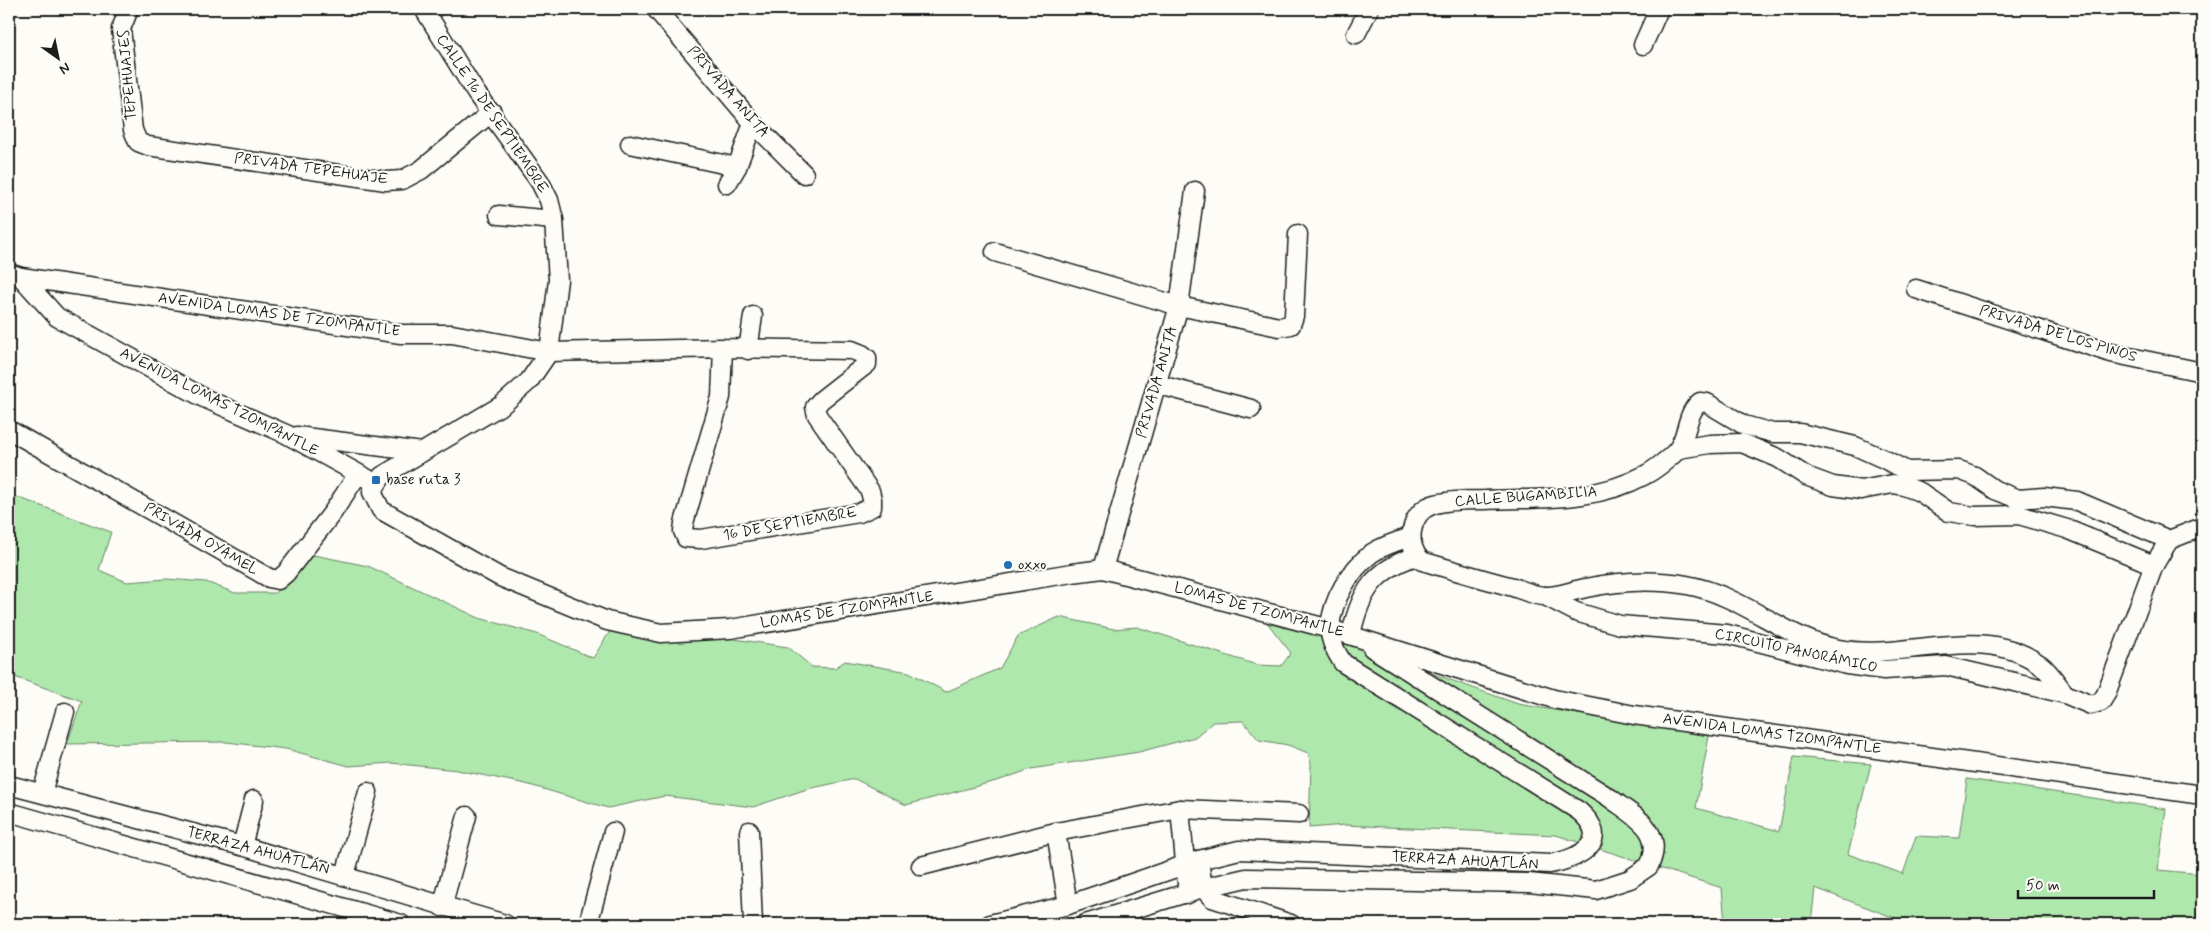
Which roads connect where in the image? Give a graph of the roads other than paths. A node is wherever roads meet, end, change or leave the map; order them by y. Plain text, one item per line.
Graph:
1 (129, 9) edge
2 (424, 9) edge
3 (656, 9) edge
4 (1369, 9) edge
5 (1660, 9) edge
6 (1356, 34) dead end
7 (1643, 45) dead end
8 (492, 112) junction
9 (753, 123) junction
10 (138, 142) joint
11 (630, 144) dead end
12 (736, 167) junction
13 (804, 174) dead end
14 (727, 184) dead end
15 (1194, 191) dead end
16 (499, 215) dead end
17 (554, 220) junction
18 (1298, 234) dead end
19 (995, 252) dead end
20 (15, 275) edge
21 (1916, 289) dead end
22 (1179, 306) junction
23 (753, 316) dead end
24 (723, 348) junction
25 (748, 350) junction
26 (549, 352) junction
27 (2202, 372) edge
28 (1156, 384) junction
29 (1252, 409) dead end
30 (1744, 425) junction
31 (9, 430) edge
32 (286, 434) junction
33 (1742, 443) junction
34 (1678, 449) junction
35 (422, 452) junction
36 (358, 474) junction
37 (1905, 478) junction
38 (374, 487) junction
39 (2018, 507) junction
40 (2202, 527) edge
41 (2169, 540) junction
42 (1413, 546) junction
43 (2154, 565) junction
44 (1103, 569) junction
45 (1545, 596) junction
46 (1330, 629) junction
47 (1351, 635) junction
48 (1887, 652) junction
49 (1884, 670) junction
50 (2065, 694) junction
51 (65, 712) dead end
52 (9, 785) edge
53 (368, 792) dead end
54 (42, 793) junction
55 (2202, 795) edge
56 (254, 800) dead end
57 (1180, 809) junction
58 (9, 812) edge
59 (1299, 814) dead end
60 (467, 816) dead end
61 (749, 831) dead end
62 (613, 832) dead end
63 (1056, 832) junction
64 (242, 846) junction
65 (1192, 862) junction
66 (921, 866) dead end
67 (345, 875) junction
68 (1196, 891) junction
69 (1068, 905) junction
70 (442, 906) junction
71 (401, 924) edge
72 (505, 924) edge
73 (588, 924) edge
74 (753, 924) edge
75 (990, 924) edge
76 (1085, 924) edge
77 (1291, 924) edge

1 - 10 street, TEPEHUAJES
2 - 8 street, CALLE 16 DE SEPTIEMBRE
3 - 9 street, PRIVADA ANITA
4 - 6 street
5 - 7 street
8 - 10 street, PRIVADA TEPEHUAJE
8 - 17 street, CALLE 16 DE SEPTIEMBRE
9 - 12 street
9 - 13 street, PRIVADA ANITA
11 - 12 street
12 - 14 street
15 - 22 street, PRIVADA ANITA
16 - 17 street
17 - 26 street, CALLE 16 DE SEPTIEMBRE
18 - 22 street
19 - 22 street
20 - 26 street, AVENIDA LOMAS DE TZOMPANTLE
20 - 32 street, AVENIDA LOMAS TZOMPANTLE
21 - 27 street, PRIVADA DE LOS PINOS
22 - 28 street, PRIVADA ANITA
23 - 25 street
24 - 25 street, 16 DE SEPTIEMBRE
24 - 25 street, 16 DE SEPTIEMBRE
24 - 26 street, 16 DE SEPTIEMBRE
26 - 35 street, CALLE 16 DE SEPTIEMBRE
28 - 29 street
28 - 44 street, PRIVADA ANITA
30 - 33 street
30 - 34 street, CALLE BUGAMBILIA
30 - 37 street, CALLE BUGAMBILIA
31 - 36 street, PRIVADA OYAMEL
32 - 35 street
32 - 36 street, AVENIDA LOMAS TZOMPANTLE
33 - 34 street, CALLE BUGAMBILIA
33 - 37 street, CALLE BUGAMBILIA
34 - 42 street, CALLE BUGAMBILIA
35 - 38 street, CALLE 16 DE SEPTIEMBRE
36 - 38 street, AVENIDA LOMAS TZOMPANTLE
37 - 39 street, CALLE BUGAMBILIA
37 - 39 street, CALLE BUGAMBILIA
38 - 44 street, LOMAS DE TZOMPANTLE
39 - 41 street, CALLE BUGAMBILIA
39 - 43 street, CALLE BUGAMBILIA
40 - 41 street
41 - 43 street
42 - 45 street, CIRCUITO PANORÁMICO
42 - 46 street
42 - 47 street
43 - 50 street
44 - 46 street, LOMAS DE TZOMPANTLE
45 - 48 street, CIRCUITO PANORÁMICO
45 - 49 street, CIRCUITO PANORÁMICO
46 - 47 street, LOMAS DE TZOMPANTLE
46 - 65 street, TERRAZA AHUATLÁN
47 - 55 street, AVENIDA LOMAS TZOMPANTLE
47 - 68 street, TERRAZA AHUATLÁN
48 - 49 street
48 - 50 street, CIRCUITO PANORÁMICO
49 - 50 street, CIRCUITO PANORÁMICO
51 - 54 street
52 - 54 street, TERRAZA AHUATLÁN
53 - 67 street
54 - 64 street, TERRAZA AHUATLÁN
56 - 64 street
57 - 59 street
57 - 63 street
57 - 65 street
58 - 71 street, TERRAZA AHUATLÁN
60 - 70 street
61 - 74 street
62 - 73 street
63 - 66 street
63 - 69 street
64 - 67 street, TERRAZA AHUATLÁN
65 - 68 street
65 - 69 street, TERRAZA AHUATLÁN
67 - 70 street, TERRAZA AHUATLÁN
68 - 76 street, TERRAZA AHUATLÁN
68 - 77 street
69 - 75 street, TERRAZA AHUATLÁN
70 - 72 street, TERRAZA AHUATLÁN

